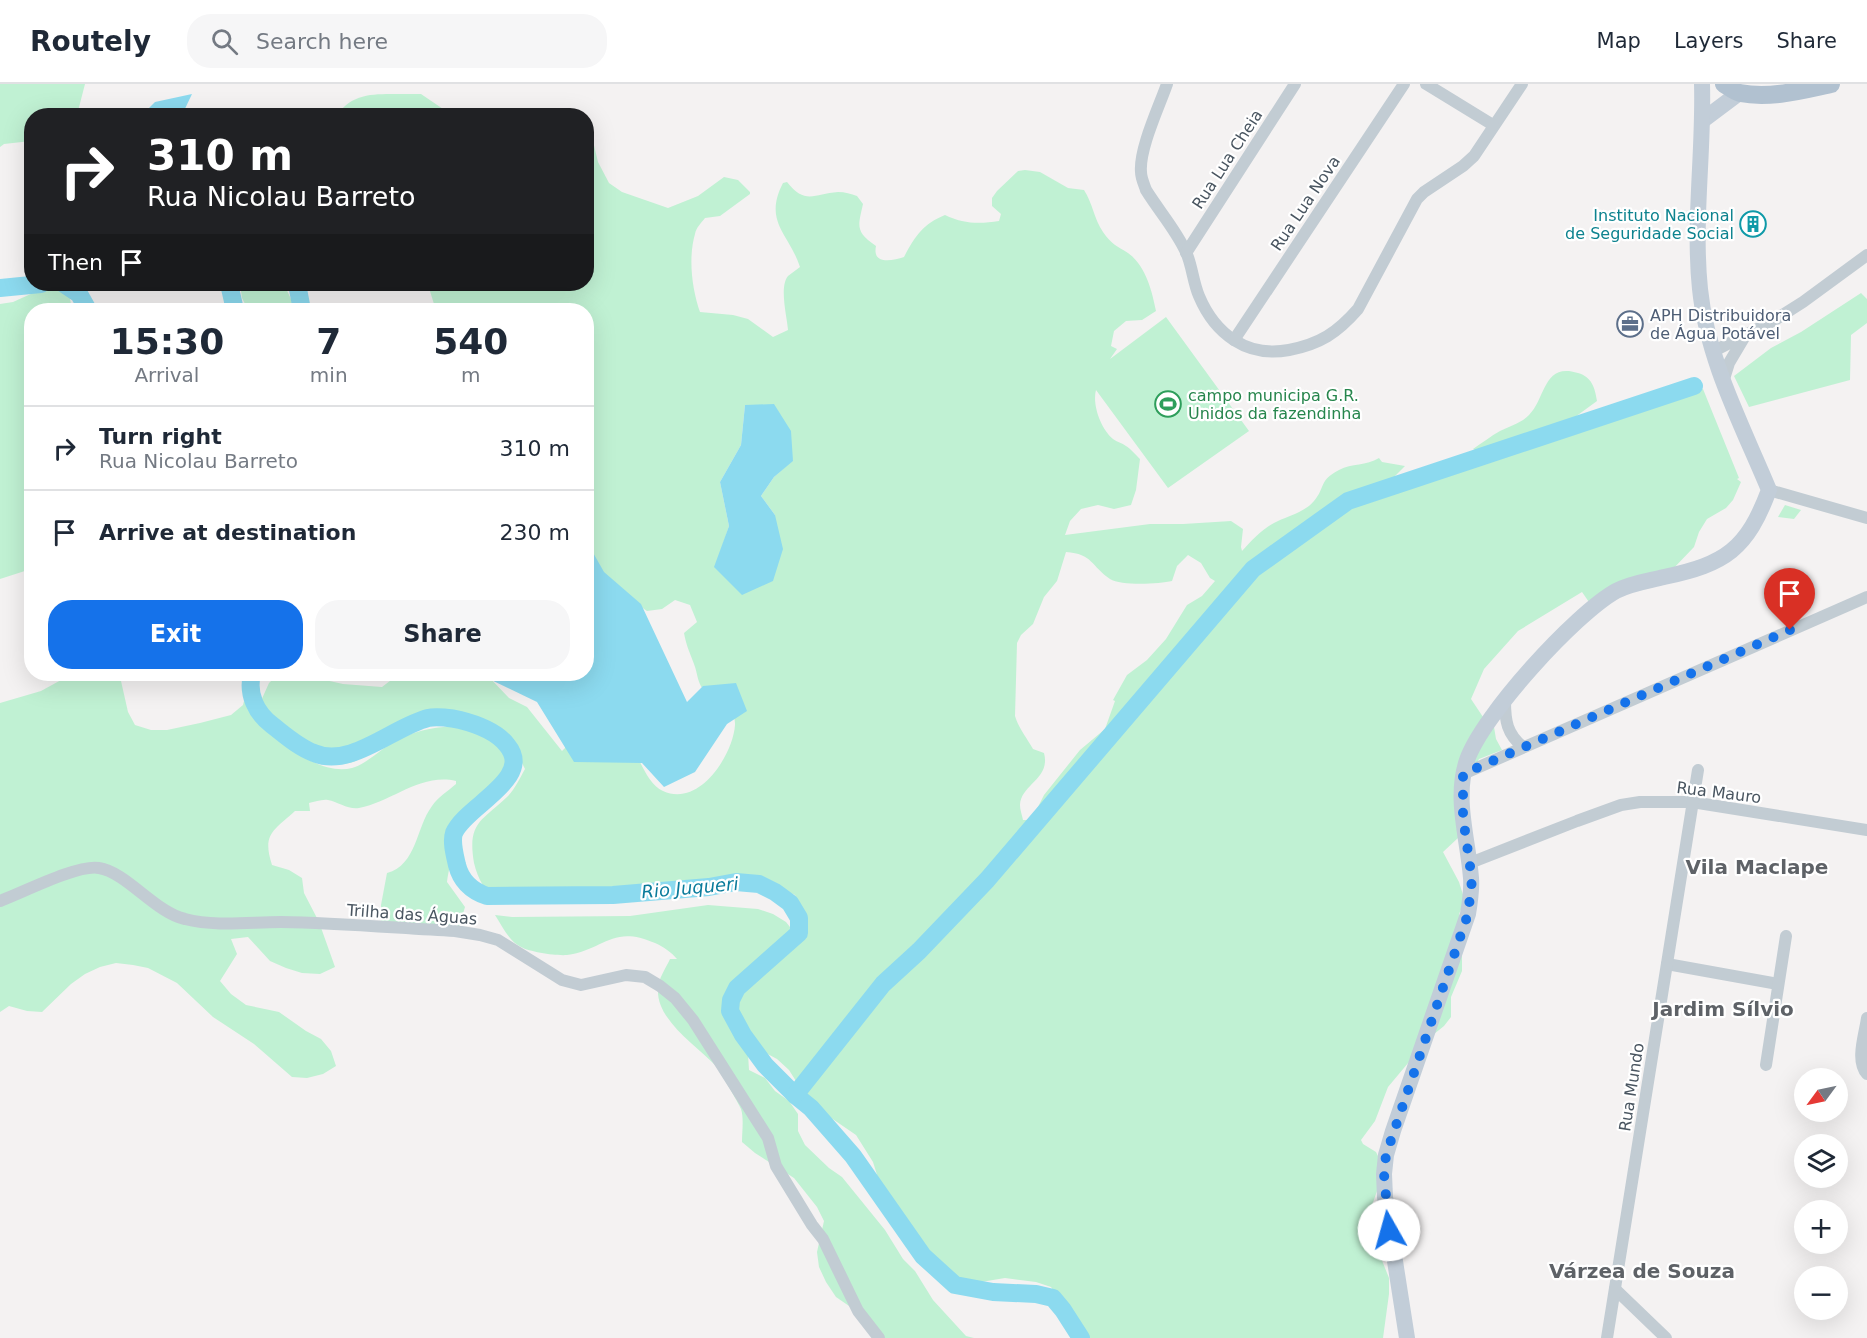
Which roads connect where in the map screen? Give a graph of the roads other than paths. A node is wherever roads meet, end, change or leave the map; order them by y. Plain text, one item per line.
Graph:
1 (1167, 84) edge
2 (1295, 84) edge
3 (1404, 84) edge
4 (1426, 84) edge
5 (1522, 84) edge
6 (1702, 84) edge
7 (1831, 84) edge
8 (1731, 88) edge
9 (1703, 120) junction
10 (1493, 125) junction
11 (1186, 253) junction
12 (1867, 255) edge
13 (1745, 336) junction
14 (1234, 340) junction
15 (1712, 352) junction
16 (1724, 379) junction
17 (1769, 490) junction
18 (1867, 518) edge
19 (1867, 597) edge
20 (1505, 701) junction
21 (1523, 747) junction
22 (1698, 770) dead end
23 (1463, 774) junction
24 (1692, 802) junction
25 (1867, 830) edge
26 (1470, 864) junction
27 (0, 901) edge
28 (1786, 936) dead end
29 (1667, 964) junction
30 (1778, 984) junction
31 (1867, 1018) edge
32 (1766, 1065) dead end
33 (1867, 1074) edge
34 (1615, 1289) junction
35 (879, 1338) edge
36 (1407, 1338) edge
37 (1607, 1338) edge
38 (1666, 1338) edge

1 - 11 street
2 - 11 street, Rua Lua Cheia
3 - 14 street, Rua Lua Nova
4 - 10 street
5 - 10 street
6 - 9 street
7 - 8 main road
8 - 9 street
9 - 15 street
10 - 14 street
11 - 14 street
12 - 13 street
13 - 15 street
13 - 16 street
15 - 16 street
16 - 17 street
17 - 18 street
17 - 20 street
19 - 21 street
20 - 21 street
20 - 23 street
21 - 23 street
22 - 24 street, Rua Mundo
23 - 26 street
24 - 25 street, Rua Mauro
24 - 26 street, Rua Mauro
24 - 29 street, Rua Mundo
26 - 36 street
27 - 35 street, Trilha das Águas
28 - 30 street
29 - 30 street
29 - 34 street, Rua Mundo
30 - 32 street
31 - 33 street
34 - 37 street, Rua Mundo
34 - 38 street

